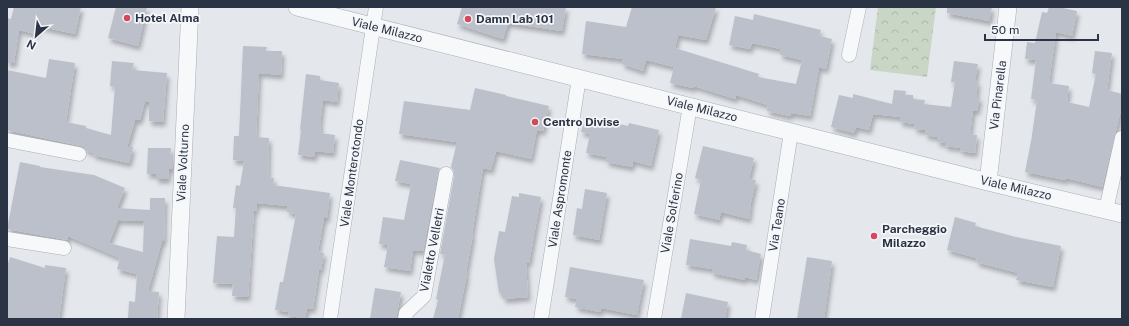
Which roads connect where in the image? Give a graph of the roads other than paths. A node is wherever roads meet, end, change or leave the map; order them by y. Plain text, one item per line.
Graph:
1 (190, 7) edge
2 (297, 7) edge
3 (376, 7) edge
4 (859, 7) edge
5 (1008, 7) edge
6 (373, 26) junction
7 (848, 54) dead end
8 (579, 78) junction
9 (690, 106) junction
10 (791, 132) junction
11 (1122, 138) edge
12 (7, 140) edge
13 (79, 154) dead end
14 (446, 174) dead end
15 (988, 182) junction
16 (1114, 212) edge
17 (7, 239) edge
18 (64, 248) dead end
19 (176, 319) edge
20 (330, 319) edge
21 (405, 319) edge
22 (541, 319) edge
23 (654, 319) edge
24 (762, 319) edge

1 - 19 street, Viale Volturno
2 - 6 street, Viale Milazzo
3 - 6 street, Viale Monterotondo
4 - 7 street
5 - 15 street, Via Pinarella
6 - 8 street, Viale Milazzo
6 - 20 street, Viale Monterotondo
8 - 9 street, Viale Milazzo
8 - 22 street, Viale Aspromonte
9 - 10 street, Viale Milazzo
9 - 23 street, Viale Solferino
10 - 15 street, Viale Milazzo
10 - 24 street, Via Teano
11 - 16 street, Viale Milazzo
12 - 13 street
14 - 21 street, Vialetto Velletri
15 - 16 street, Viale Milazzo
17 - 18 street

